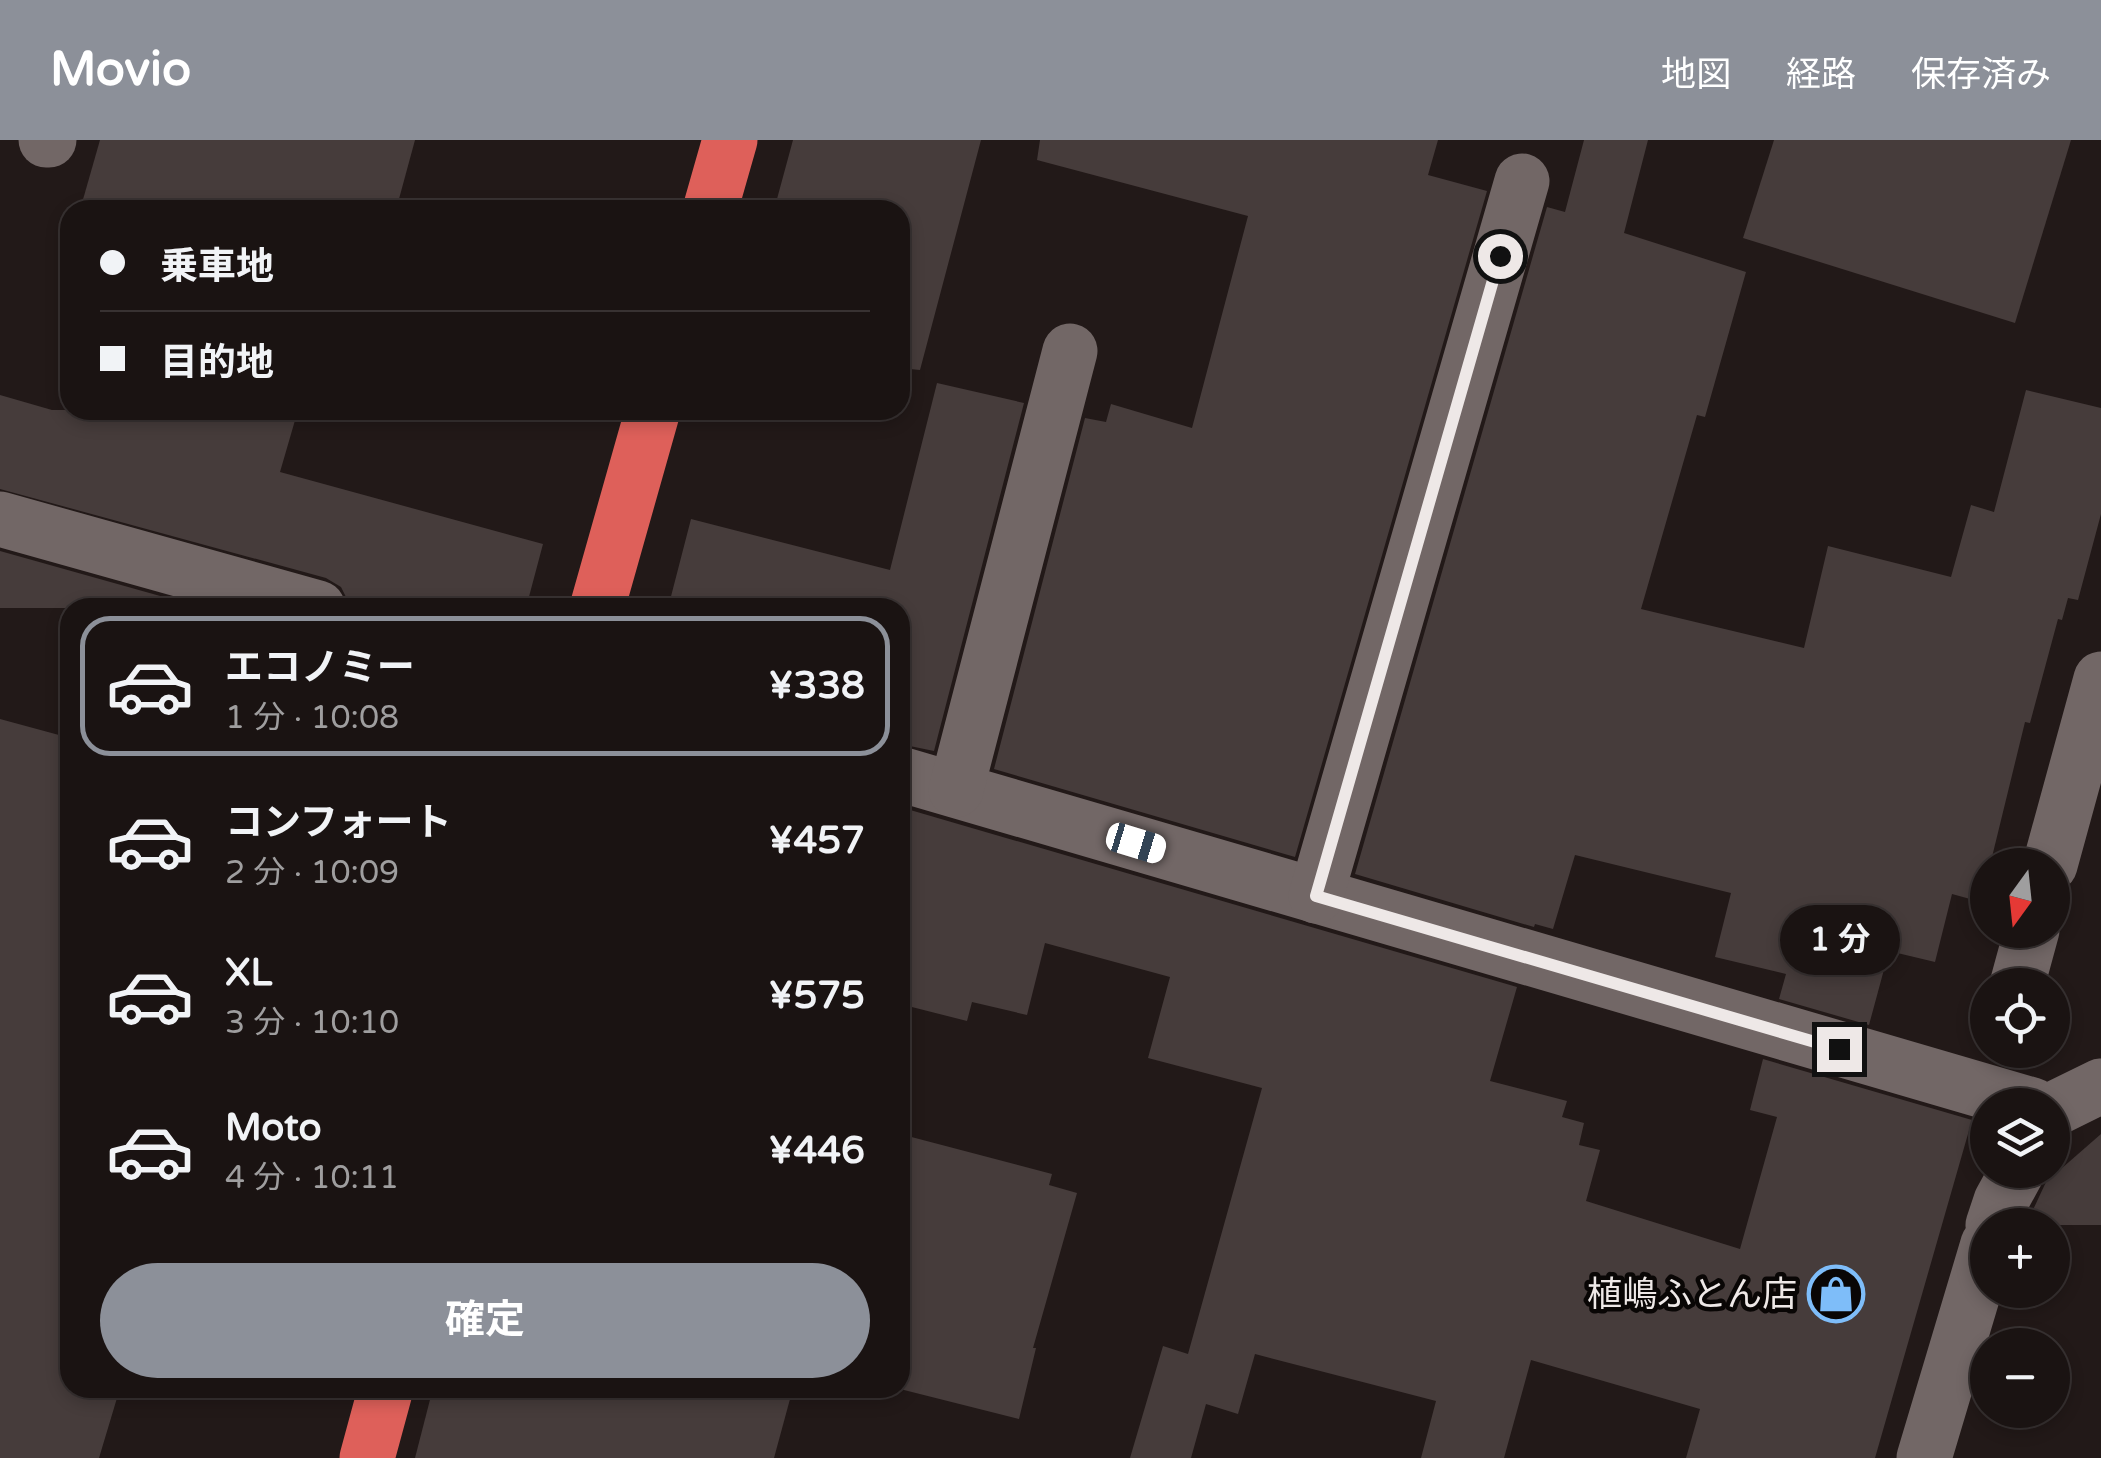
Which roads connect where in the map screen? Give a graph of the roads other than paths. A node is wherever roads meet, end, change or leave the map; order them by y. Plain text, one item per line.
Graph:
1 (730, 140) edge
2 (1522, 181) dead end
3 (713, 200) edge
4 (1070, 351) dead end
5 (650, 420) edge
6 (0, 519) edge
7 (282, 598) edge
8 (600, 598) edge
9 (2101, 679) edge
10 (910, 777) edge
11 (956, 790) junction
12 (2055, 848) edge
13 (1316, 896) junction
14 (2006, 1082) edge
15 (2101, 1086) edge
16 (2070, 1101) edge
17 (1970, 1304) edge
18 (383, 1398) edge
19 (367, 1458) edge
20 (1924, 1458) edge

1 - 3 highway
2 - 13 street
4 - 11 street
5 - 8 highway
6 - 7 street
9 - 12 street
10 - 11 street
11 - 13 street
13 - 14 street
15 - 16 street
17 - 20 street
18 - 19 highway

